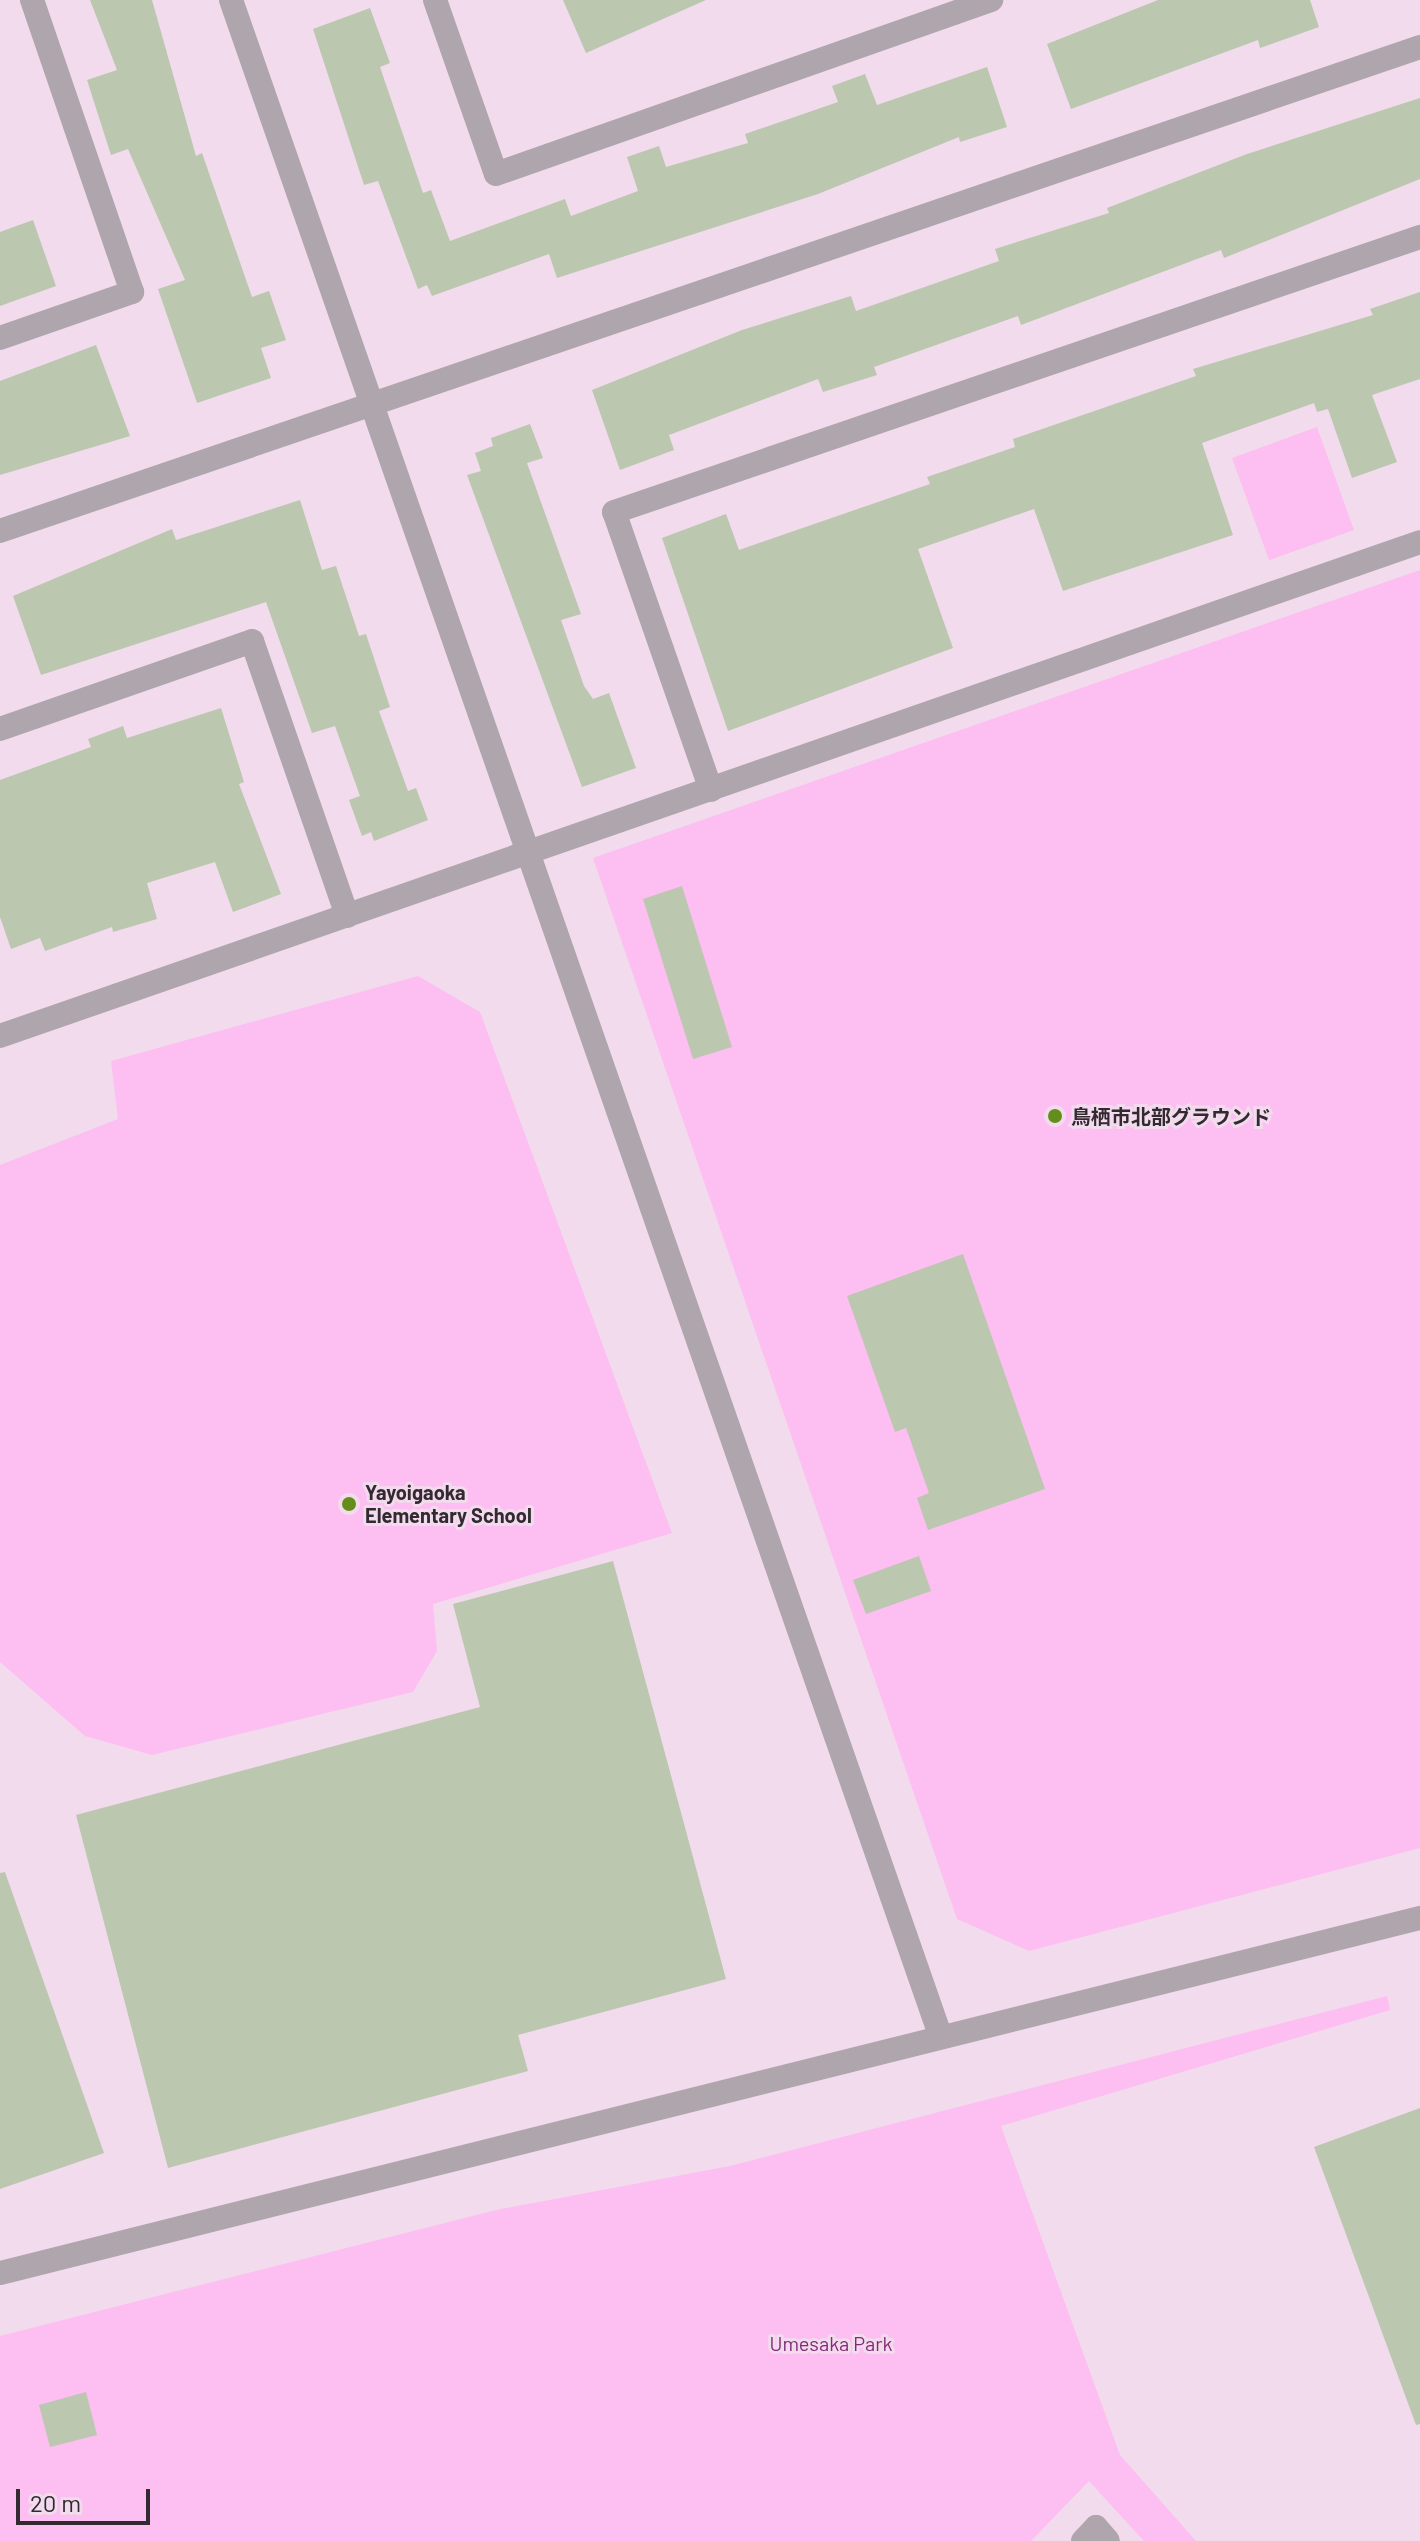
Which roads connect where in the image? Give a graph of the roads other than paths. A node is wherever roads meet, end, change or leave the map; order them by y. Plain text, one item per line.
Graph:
1 (32, 0) edge
2 (231, 0) edge
3 (435, 0) edge
4 (991, 0) edge
5 (1420, 47) edge
6 (1420, 237) edge
7 (0, 338) edge
8 (370, 404) junction
9 (0, 531) edge
10 (1420, 542) edge
11 (0, 729) edge
12 (711, 790) junction
13 (529, 853) junction
14 (347, 916) junction
15 (0, 1036) edge
16 (1420, 1918) edge
17 (940, 2035) junction
18 (0, 2273) edge
19 (1083, 2541) edge
20 (1108, 2541) edge

1 - 7 street
2 - 8 street
3 - 4 street
5 - 8 street
6 - 12 street
8 - 9 street
8 - 13 street
10 - 12 street
11 - 14 street
12 - 13 street
13 - 14 street
13 - 17 street
14 - 15 street
16 - 17 street
17 - 18 street
19 - 20 street

